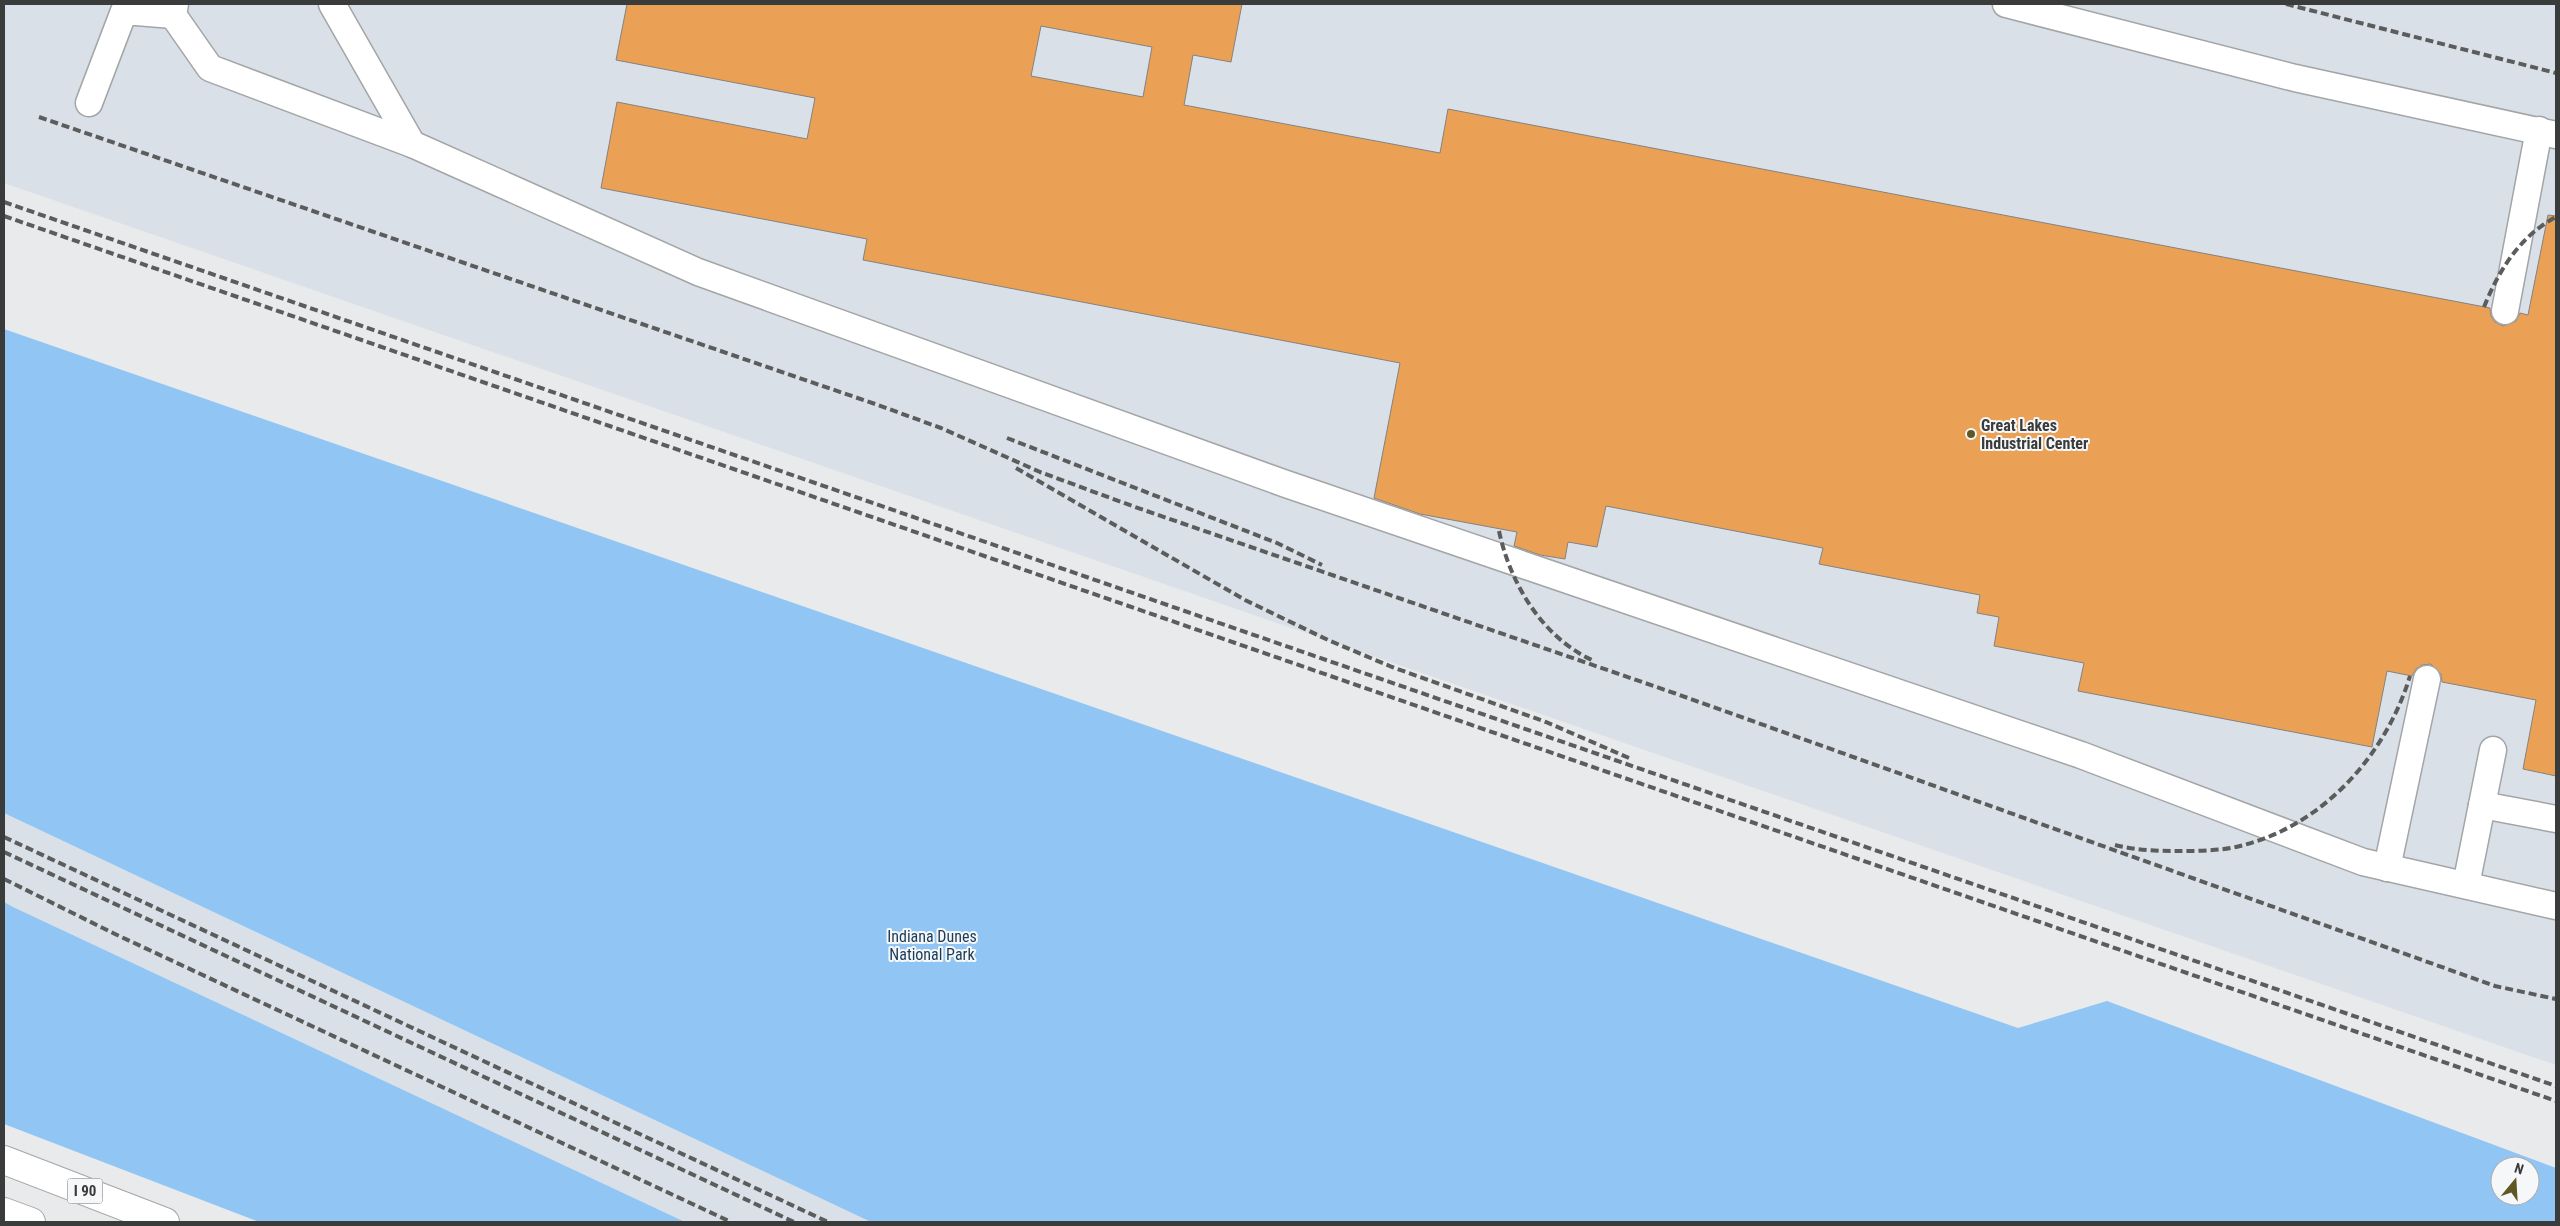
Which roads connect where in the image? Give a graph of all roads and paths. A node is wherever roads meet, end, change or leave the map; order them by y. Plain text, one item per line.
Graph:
1 (332, 4) edge
2 (2006, 4) edge
3 (174, 9) edge
4 (89, 103) dead end
5 (2548, 132) edge
6 (412, 144) junction
7 (2505, 311) dead end
8 (2427, 679) dead end
9 (2493, 750) dead end
10 (2482, 805) junction
11 (2556, 819) edge
12 (2387, 868) junction
13 (2466, 886) junction
14 (2556, 906) edge
15 (4, 1160) edge
16 (4, 1212) edge
17 (31, 1222) edge
18 (165, 1222) edge

1 - 6 lane
2 - 5 lane
3 - 4 lane
3 - 6 lane
5 - 7 lane
6 - 12 lane
8 - 12 lane
9 - 10 lane
10 - 11 lane
10 - 13 lane
12 - 13 lane
13 - 14 lane
15 - 18 highway, I 90
16 - 17 highway

